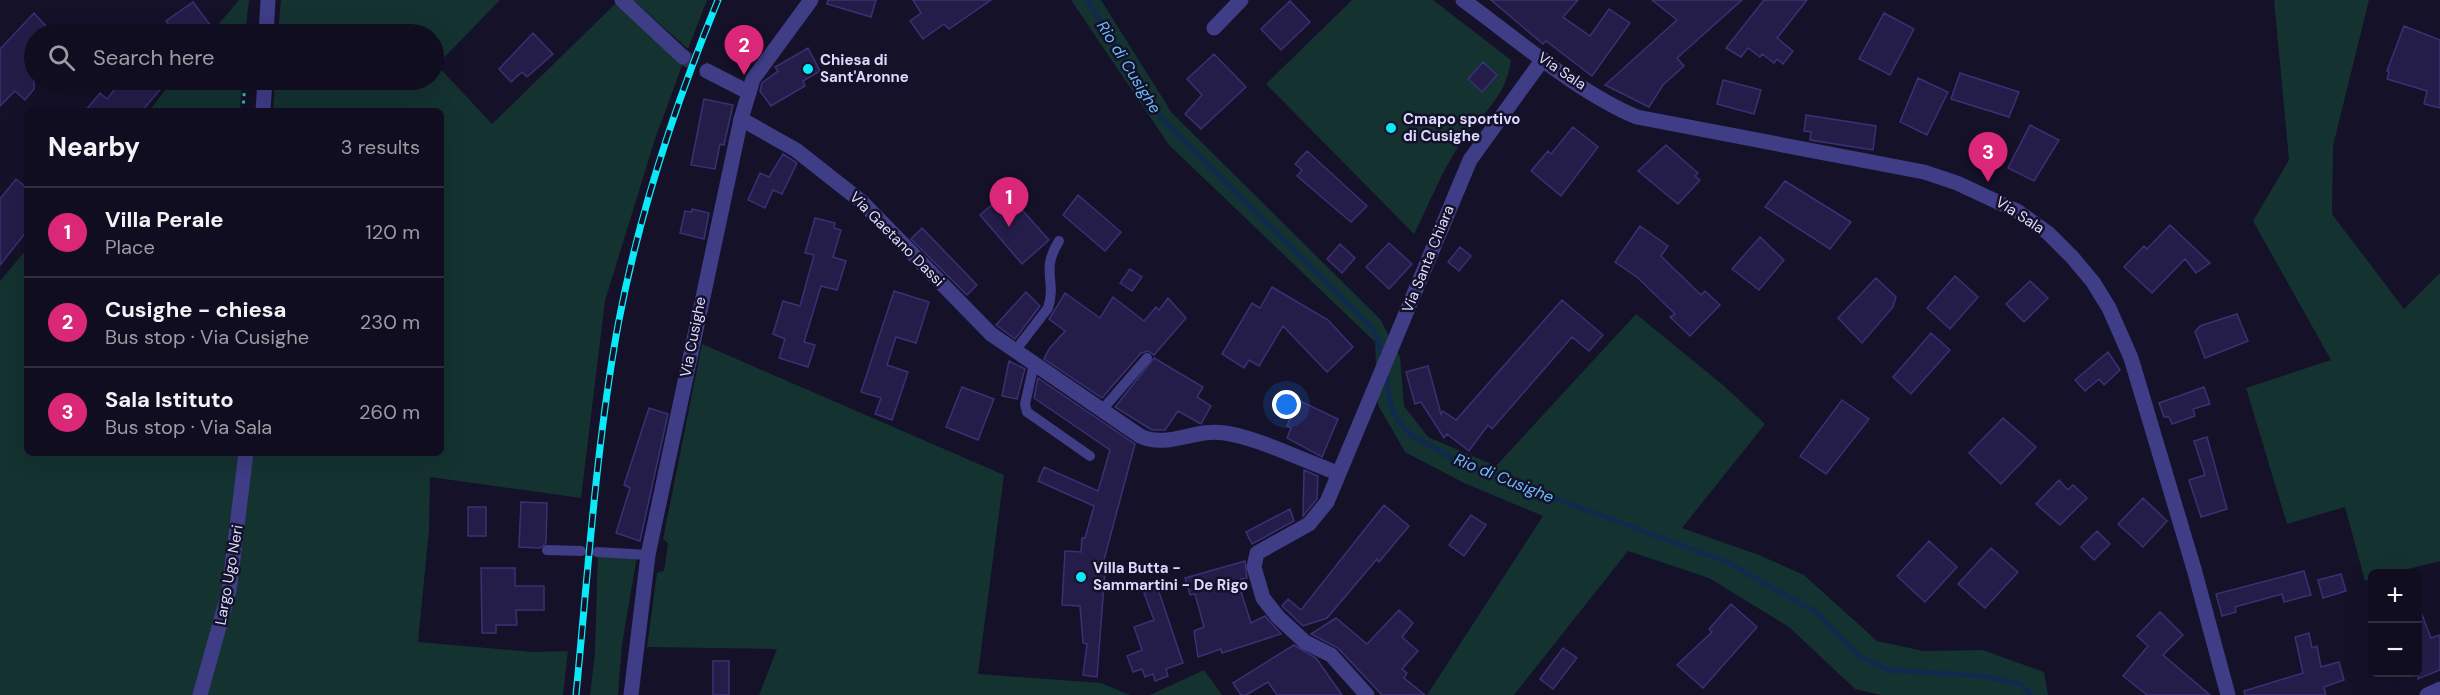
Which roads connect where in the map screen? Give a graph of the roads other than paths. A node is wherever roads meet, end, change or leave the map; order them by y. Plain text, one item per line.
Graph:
1 (268, 0) edge
2 (622, 0) edge
3 (811, 0) edge
4 (1241, 0) edge
5 (1463, 0) edge
6 (267, 24) edge
7 (1214, 28) dead end
8 (683, 57) tunnel mouth
9 (1543, 59) junction
10 (707, 71) tunnel mouth
11 (264, 90) edge
12 (748, 93) junction
13 (263, 108) edge
14 (741, 119) junction
15 (1059, 241) dead end
16 (1015, 351) junction
17 (1147, 358) dead end
18 (1034, 364) junction
19 (1101, 410) junction
20 (246, 456) edge
21 (1090, 456) dead end
22 (1338, 473) junction
23 (547, 550) dead end
24 (581, 551) dead end
25 (597, 552) dead end
26 (648, 555) junction
27 (2440, 689) edge
28 (200, 695) edge
29 (631, 695) edge
30 (1367, 695) edge
31 (2228, 695) edge
32 (2427, 695) edge

1 - 6 street
2 - 8 street
3 - 12 street, Via Cusighe
4 - 7 street
5 - 9 street, Via Sala
9 - 22 street, Via Santa Chiara
9 - 31 street, Via Sala
10 - 12 street
11 - 13 street
12 - 14 street, Via Cusighe
14 - 16 street, Via Gaetano Dassi
14 - 26 street, Via Cusighe
15 - 16 lane
16 - 18 street, Via Gaetano Dassi
17 - 19 lane
18 - 19 street, Via Gaetano Dassi
18 - 21 lane
19 - 22 street, Via Gaetano Dassi
20 - 28 street, Largo Ugo Neri
22 - 30 street
23 - 24 lane
25 - 26 lane
26 - 29 street, Via Cusighe
27 - 32 street

